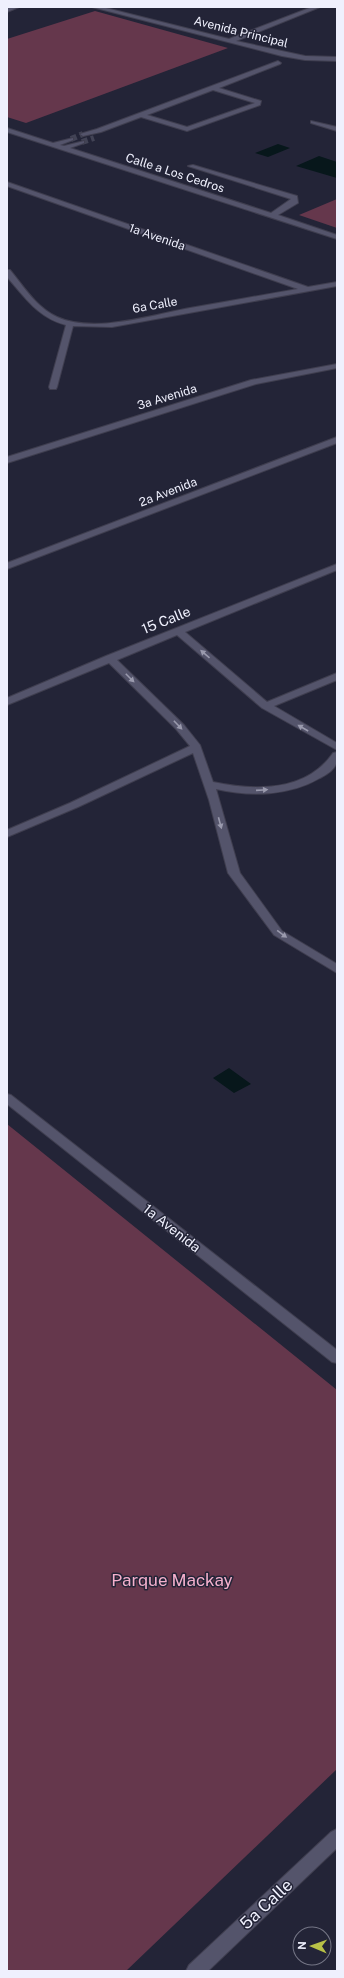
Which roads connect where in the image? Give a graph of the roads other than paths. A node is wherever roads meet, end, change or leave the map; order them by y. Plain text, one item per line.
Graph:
1 (16, 7) edge
2 (95, 7) edge
3 (127, 7) edge
4 (317, 7) edge
5 (7, 10) edge
6 (113, 12) junction
7 (229, 41) junction
8 (337, 59) edge
9 (278, 63) dead end
10 (213, 88) junction
11 (140, 116) junction
12 (313, 122) dead end
13 (337, 129) edge
14 (7, 130) edge
15 (99, 131) junction
16 (83, 134) tunnel mouth
17 (94, 138) tunnel mouth
18 (71, 139) tunnel mouth
19 (82, 142) tunnel mouth
20 (52, 144) junction
21 (64, 148) junction
22 (191, 166) dead end
23 (7, 184) edge
24 (272, 216) junction
25 (337, 237) edge
26 (7, 272) edge
27 (335, 284) edge
28 (307, 289) junction
29 (70, 324) junction
30 (337, 366) edge
31 (53, 386) dead end
32 (337, 440) edge
33 (7, 460) edge
34 (7, 566) edge
35 (337, 567) edge
36 (178, 631) junction
37 (110, 658) junction
38 (337, 676) edge
39 (7, 702) edge
40 (266, 706) junction
41 (196, 747) junction
42 (337, 747) edge
43 (337, 755) edge
44 (210, 785) junction
45 (7, 834) edge
46 (337, 969) edge
47 (7, 1098) edge
48 (337, 1358) edge
49 (337, 1837) edge
50 (195, 1971) edge

1 - 5 street
2 - 6 street, Avenida Principal
3 - 6 street
4 - 7 street
6 - 7 street, Avenida Principal
7 - 8 street, Avenida Principal
9 - 10 street
10 - 11 street
10 - 11 street
11 - 15 street
12 - 13 street
14 - 20 street, Calle a Los Cedros
15 - 16 street
15 - 17 street
18 - 20 street
19 - 21 street
20 - 21 street, Calle a Los Cedros
21 - 24 street, Calle a Los Cedros
22 - 24 street
23 - 28 street, 1a Avenida
24 - 25 street, Calle a Los Cedros
26 - 29 street
27 - 28 street, 6a Calle
28 - 29 street, 6a Calle
29 - 31 street
30 - 33 street, 3a Avenida
32 - 34 street, 2a Avenida
35 - 36 street, 15 Calle
36 - 37 street, 15 Calle
40 -> 36 street
37 - 39 street, 15 Calle
37 -> 41 street
38 - 40 street
42 -> 40 street
41 - 44 street
41 - 45 street
44 -> 43 street
44 -> 46 street
47 - 48 street, 1a Avenida
49 - 50 street, 5a Calle

